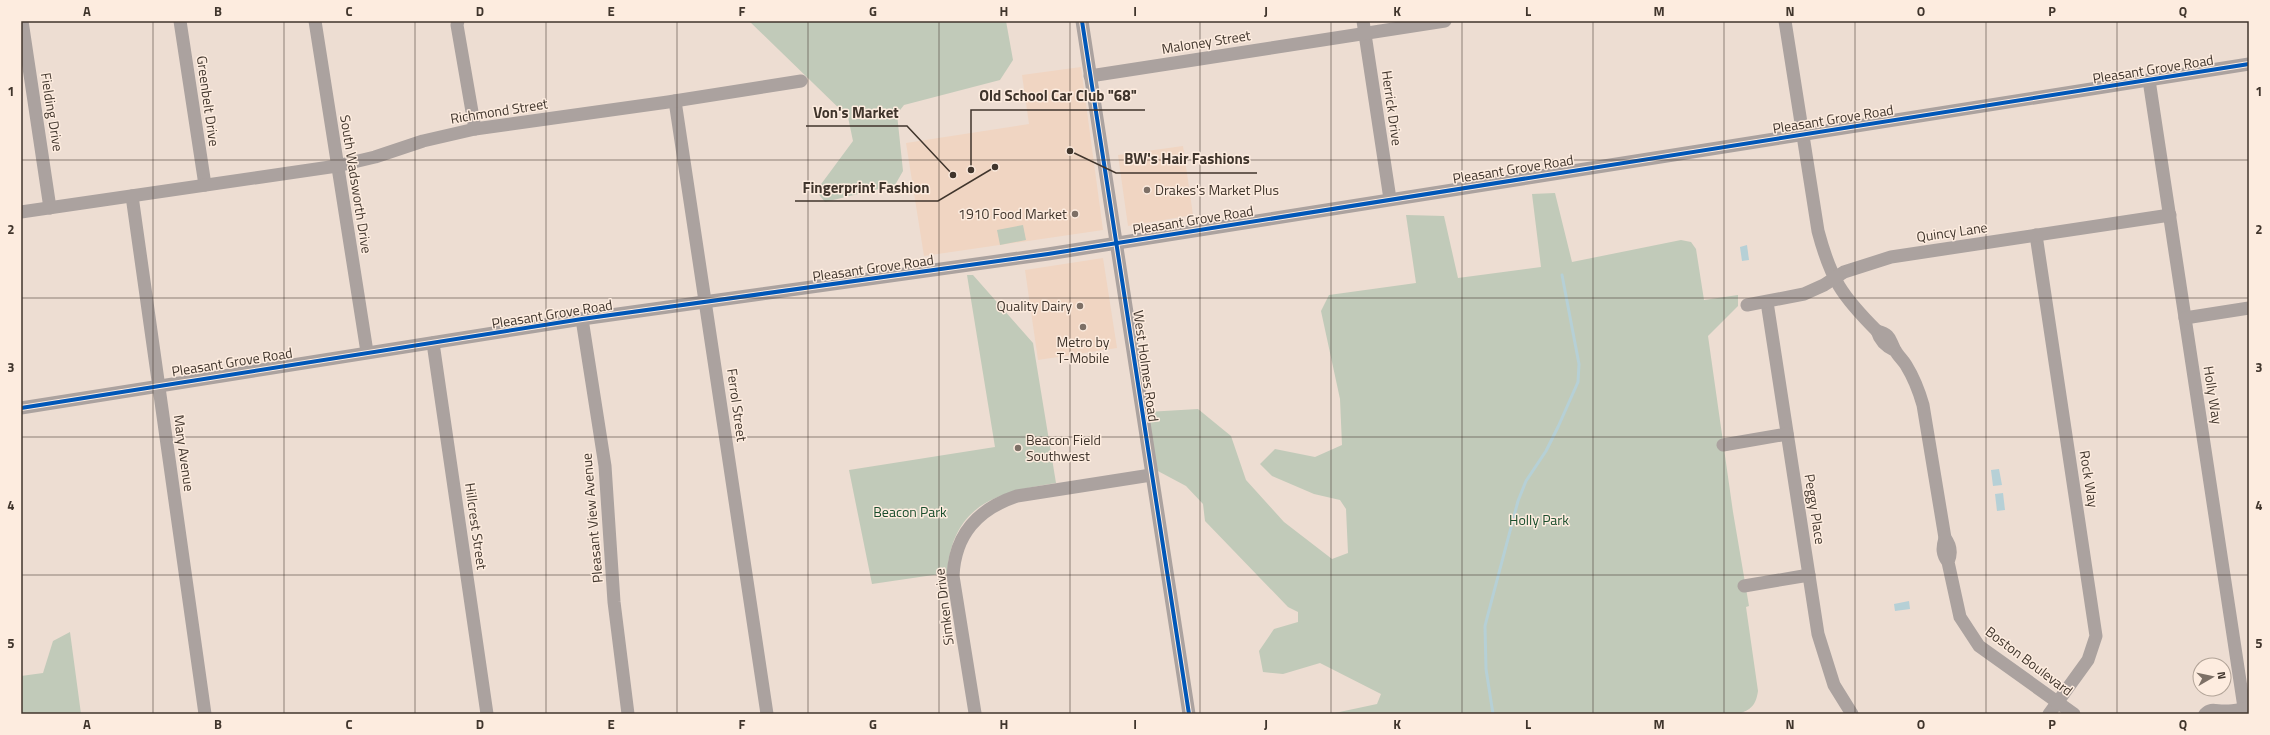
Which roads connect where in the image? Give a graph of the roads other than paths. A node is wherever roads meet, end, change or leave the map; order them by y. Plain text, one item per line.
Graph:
1 (22, 21) edge
2 (180, 21) edge
3 (314, 21) edge
4 (458, 21) edge
5 (1082, 21) edge
6 (1445, 21) edge
7 (1786, 21) edge
8 (1364, 27) edge
9 (2249, 64) edge
10 (1090, 76) junction
11 (2149, 80) junction
12 (801, 81) dead end
13 (675, 101) junction
14 (475, 129) junction
15 (1803, 135) junction
16 (337, 166) junction
17 (205, 185) junction
18 (132, 196) junction
19 (1390, 199) junction
20 (50, 208) junction
21 (21, 212) edge
22 (2170, 214) junction
23 (2036, 235) junction
24 (1117, 243) junction
25 (1833, 279) junction
26 (1767, 302) junction
27 (706, 303) junction
28 (1747, 305) dead end
29 (2249, 308) edge
30 (2185, 318) junction
31 (582, 319) junction
32 (433, 343) junction
33 (367, 352) junction
34 (158, 385) junction
35 (21, 408) edge
36 (1787, 434) junction
37 (1723, 445) dead end
38 (1151, 475) junction
39 (1809, 575) junction
40 (1744, 586) dead end
41 (2058, 703) junction
42 (2246, 710) edge
43 (975, 713) dead end
44 (2222, 713) edge
45 (205, 714) edge
46 (487, 714) edge
47 (628, 714) edge
48 (767, 714) edge
49 (1189, 714) edge
50 (1852, 714) edge
51 (2049, 714) edge
52 (2074, 714) edge
53 (2204, 714) edge

1 - 20 street, Fielding Drive
2 - 17 street, Greenbelt Drive
3 - 16 street, South Wadsworth Drive
4 - 14 street
5 - 10 street, West Holmes Road
6 - 8 street, Maloney Street
7 - 15 street, Boston Boulevard
8 - 10 street, Maloney Street
8 - 19 street, Herrick Drive
9 - 11 street, Pleasant Grove Road
10 - 24 street, West Holmes Road
11 - 15 street, Pleasant Grove Road
11 - 22 street, Holly Way
12 - 13 street, Richmond Street
13 - 14 street, Richmond Street
13 - 27 street, Ferrol Street
14 - 16 street, Richmond Street
15 - 19 street, Pleasant Grove Road
15 - 25 street, Boston Boulevard
16 - 17 street, Richmond Street
16 - 33 street, South Wadsworth Drive
17 - 18 street, Richmond Street
18 - 20 street
18 - 34 street, Mary Avenue
19 - 24 street, Pleasant Grove Road
20 - 21 street
22 - 23 street, Quincy Lane
22 - 30 street, Holly Way
23 - 25 street, Quincy Lane
23 - 41 street, Rock Way
24 - 27 street, Pleasant Grove Road
24 - 38 street, West Holmes Road
25 - 26 street, Quincy Lane
25 - 41 street, Boston Boulevard
26 - 28 street, Quincy Lane
26 - 36 street, Peggy Place
27 - 31 street, Pleasant Grove Road
27 - 48 street, Ferrol Street
29 - 30 street
30 - 42 street, Holly Way
31 - 32 street, Pleasant Grove Road
31 - 47 street, Pleasant View Avenue
32 - 33 street, Pleasant Grove Road
32 - 46 street, Hillcrest Street
33 - 34 street, Pleasant Grove Road
34 - 35 street, Pleasant Grove Road
34 - 45 street, Mary Avenue
36 - 37 street
36 - 39 street, Peggy Place
38 - 43 street, Simken Drive
38 - 49 street, West Holmes Road
39 - 40 street
39 - 50 street, Peggy Place
41 - 51 street, Rock Way
41 - 52 street, Boston Boulevard
42 - 44 street
44 - 53 street

